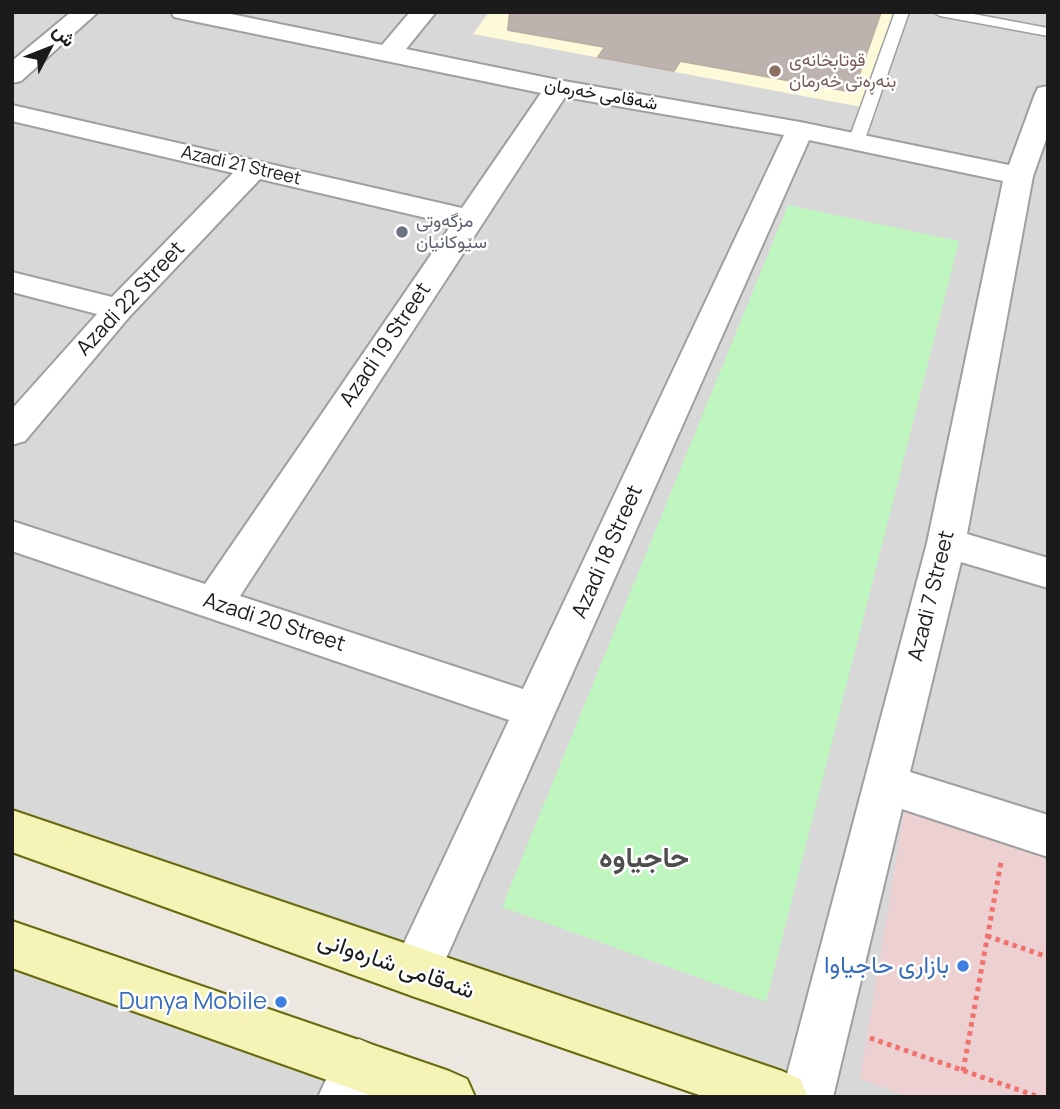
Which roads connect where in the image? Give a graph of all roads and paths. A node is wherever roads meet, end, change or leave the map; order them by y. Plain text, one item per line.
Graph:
1 (86, 12) edge
2 (183, 12) edge
3 (424, 12) edge
4 (902, 12) edge
5 (940, 12) edge
6 (1048, 32) edge
7 (388, 54) junction
8 (12, 75) edge
9 (558, 88) junction
10 (1048, 94) edge
11 (12, 113) edge
12 (800, 130) junction
13 (856, 142) junction
14 (253, 169) junction
15 (1020, 176) junction
16 (470, 219) junction
17 (12, 282) edge
18 (119, 309) junction
19 (12, 432) edge
20 (12, 536) edge
21 (946, 543) junction
22 (1048, 573) edge
23 (214, 603) junction
24 (536, 710) junction
25 (885, 784) junction
26 (1028, 830) edge
27 (12, 831) edge
28 (987, 936) junction
29 (12, 944) edge
30 (1048, 957) edge
31 (415, 973) junction
32 (826, 1023) junction
33 (963, 1071) junction
34 (351, 1081) edge
35 (449, 1097) edge
36 (782, 1097) edge
37 (807, 1097) edge
38 (1039, 1097) edge

1 - 8 street
2 - 7 street, شەقامی خەرمان
3 - 7 street
4 - 13 lane
5 - 6 lane
7 - 9 street, شەقامی خەرمان
9 - 12 street, شەقامی خەرمان
9 - 16 street, Azadi 19 Street
10 - 15 street, Azadi 7 Street
11 - 14 street, Azadi 21 Street
12 - 13 street, شەقامی خەرمان
12 - 24 street, Azadi 18 Street
13 - 15 street, شەقامی خەرمان
14 - 16 street, Azadi 21 Street
14 - 18 street, Azadi 22 Street
15 - 21 street, Azadi 7 Street
16 - 23 street, Azadi 19 Street
17 - 18 street
18 - 19 street, Azadi 22 Street
20 - 23 street, Azadi 20 Street
21 - 22 street
21 - 25 street, Azadi 7 Street
23 - 24 street, Azadi 20 Street
24 - 31 street, Azadi 18 Street
25 - 26 street
25 - 32 street, Azadi 7 Street
26 - 28 path
27 - 31 main road, شەقامی شارەوانی
28 - 30 path
28 - 33 path
29 - 34 main road
31 - 36 main road, شەقامی شارەوانی
32 - 33 path
32 - 37 street, Azadi 7 Street
33 - 38 path
34 - 35 main road

